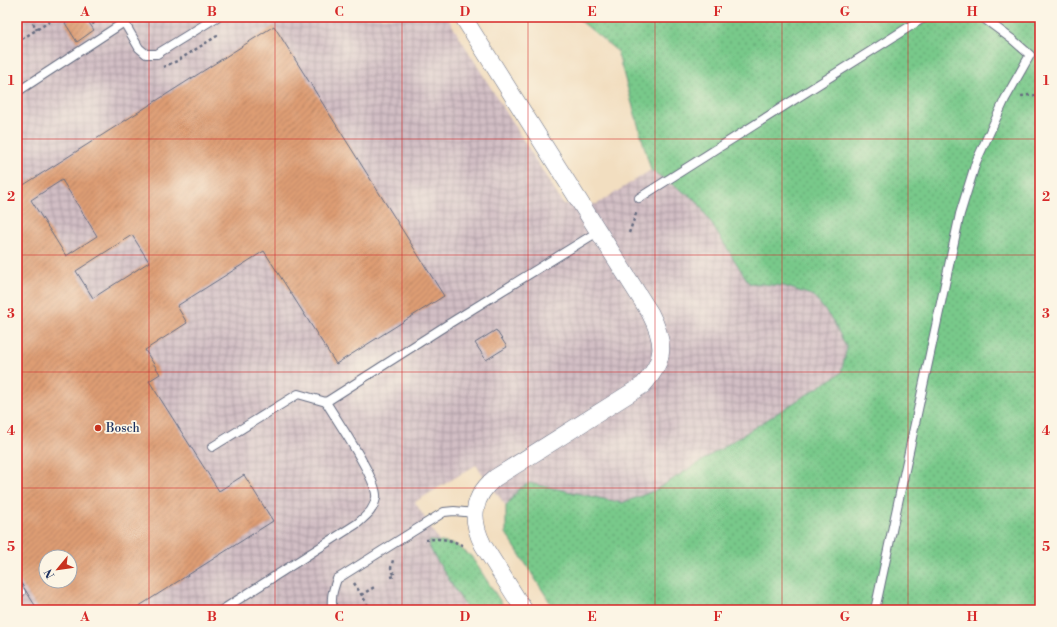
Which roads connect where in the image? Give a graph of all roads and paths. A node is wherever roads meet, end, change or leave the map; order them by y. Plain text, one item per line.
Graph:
1 (57, 17) edge
2 (89, 17) edge
3 (132, 17) edge
4 (217, 17) edge
5 (463, 17) edge
6 (927, 17) edge
7 (982, 17) edge
8 (124, 22) junction
9 (33, 23) dead end
10 (98, 24) dead end
11 (37, 30) junction
12 (17, 42) edge
13 (17, 92) edge
14 (639, 198) joint
15 (599, 231) junction
16 (629, 233) dead end
17 (326, 402) junction
18 (212, 448) dead end
19 (475, 513) junction
20 (445, 535) dead end
21 (447, 540) junction
22 (420, 542) dead end
23 (465, 546) dead end
24 (394, 557) dead end
25 (347, 572) junction
26 (392, 577) dead end
27 (376, 586) dead end
28 (361, 595) junction
29 (222, 610) edge
30 (333, 610) edge
31 (371, 610) edge
32 (524, 610) edge
33 (875, 610) edge

1 - 11 path
2 - 10 path
3 - 8 lane
4 - 8 lane
5 - 15 street
6 - 14 lane
7 - 33 lane
8 - 13 lane
9 - 11 path
11 - 12 path
14 - 16 path
15 - 17 lane
15 - 19 street
17 - 18 lane
17 - 29 lane
19 - 25 lane
19 - 32 street
20 - 21 path
21 - 22 path
21 - 23 path
24 - 26 path
25 - 28 path
25 - 30 lane
27 - 28 path
28 - 31 path

